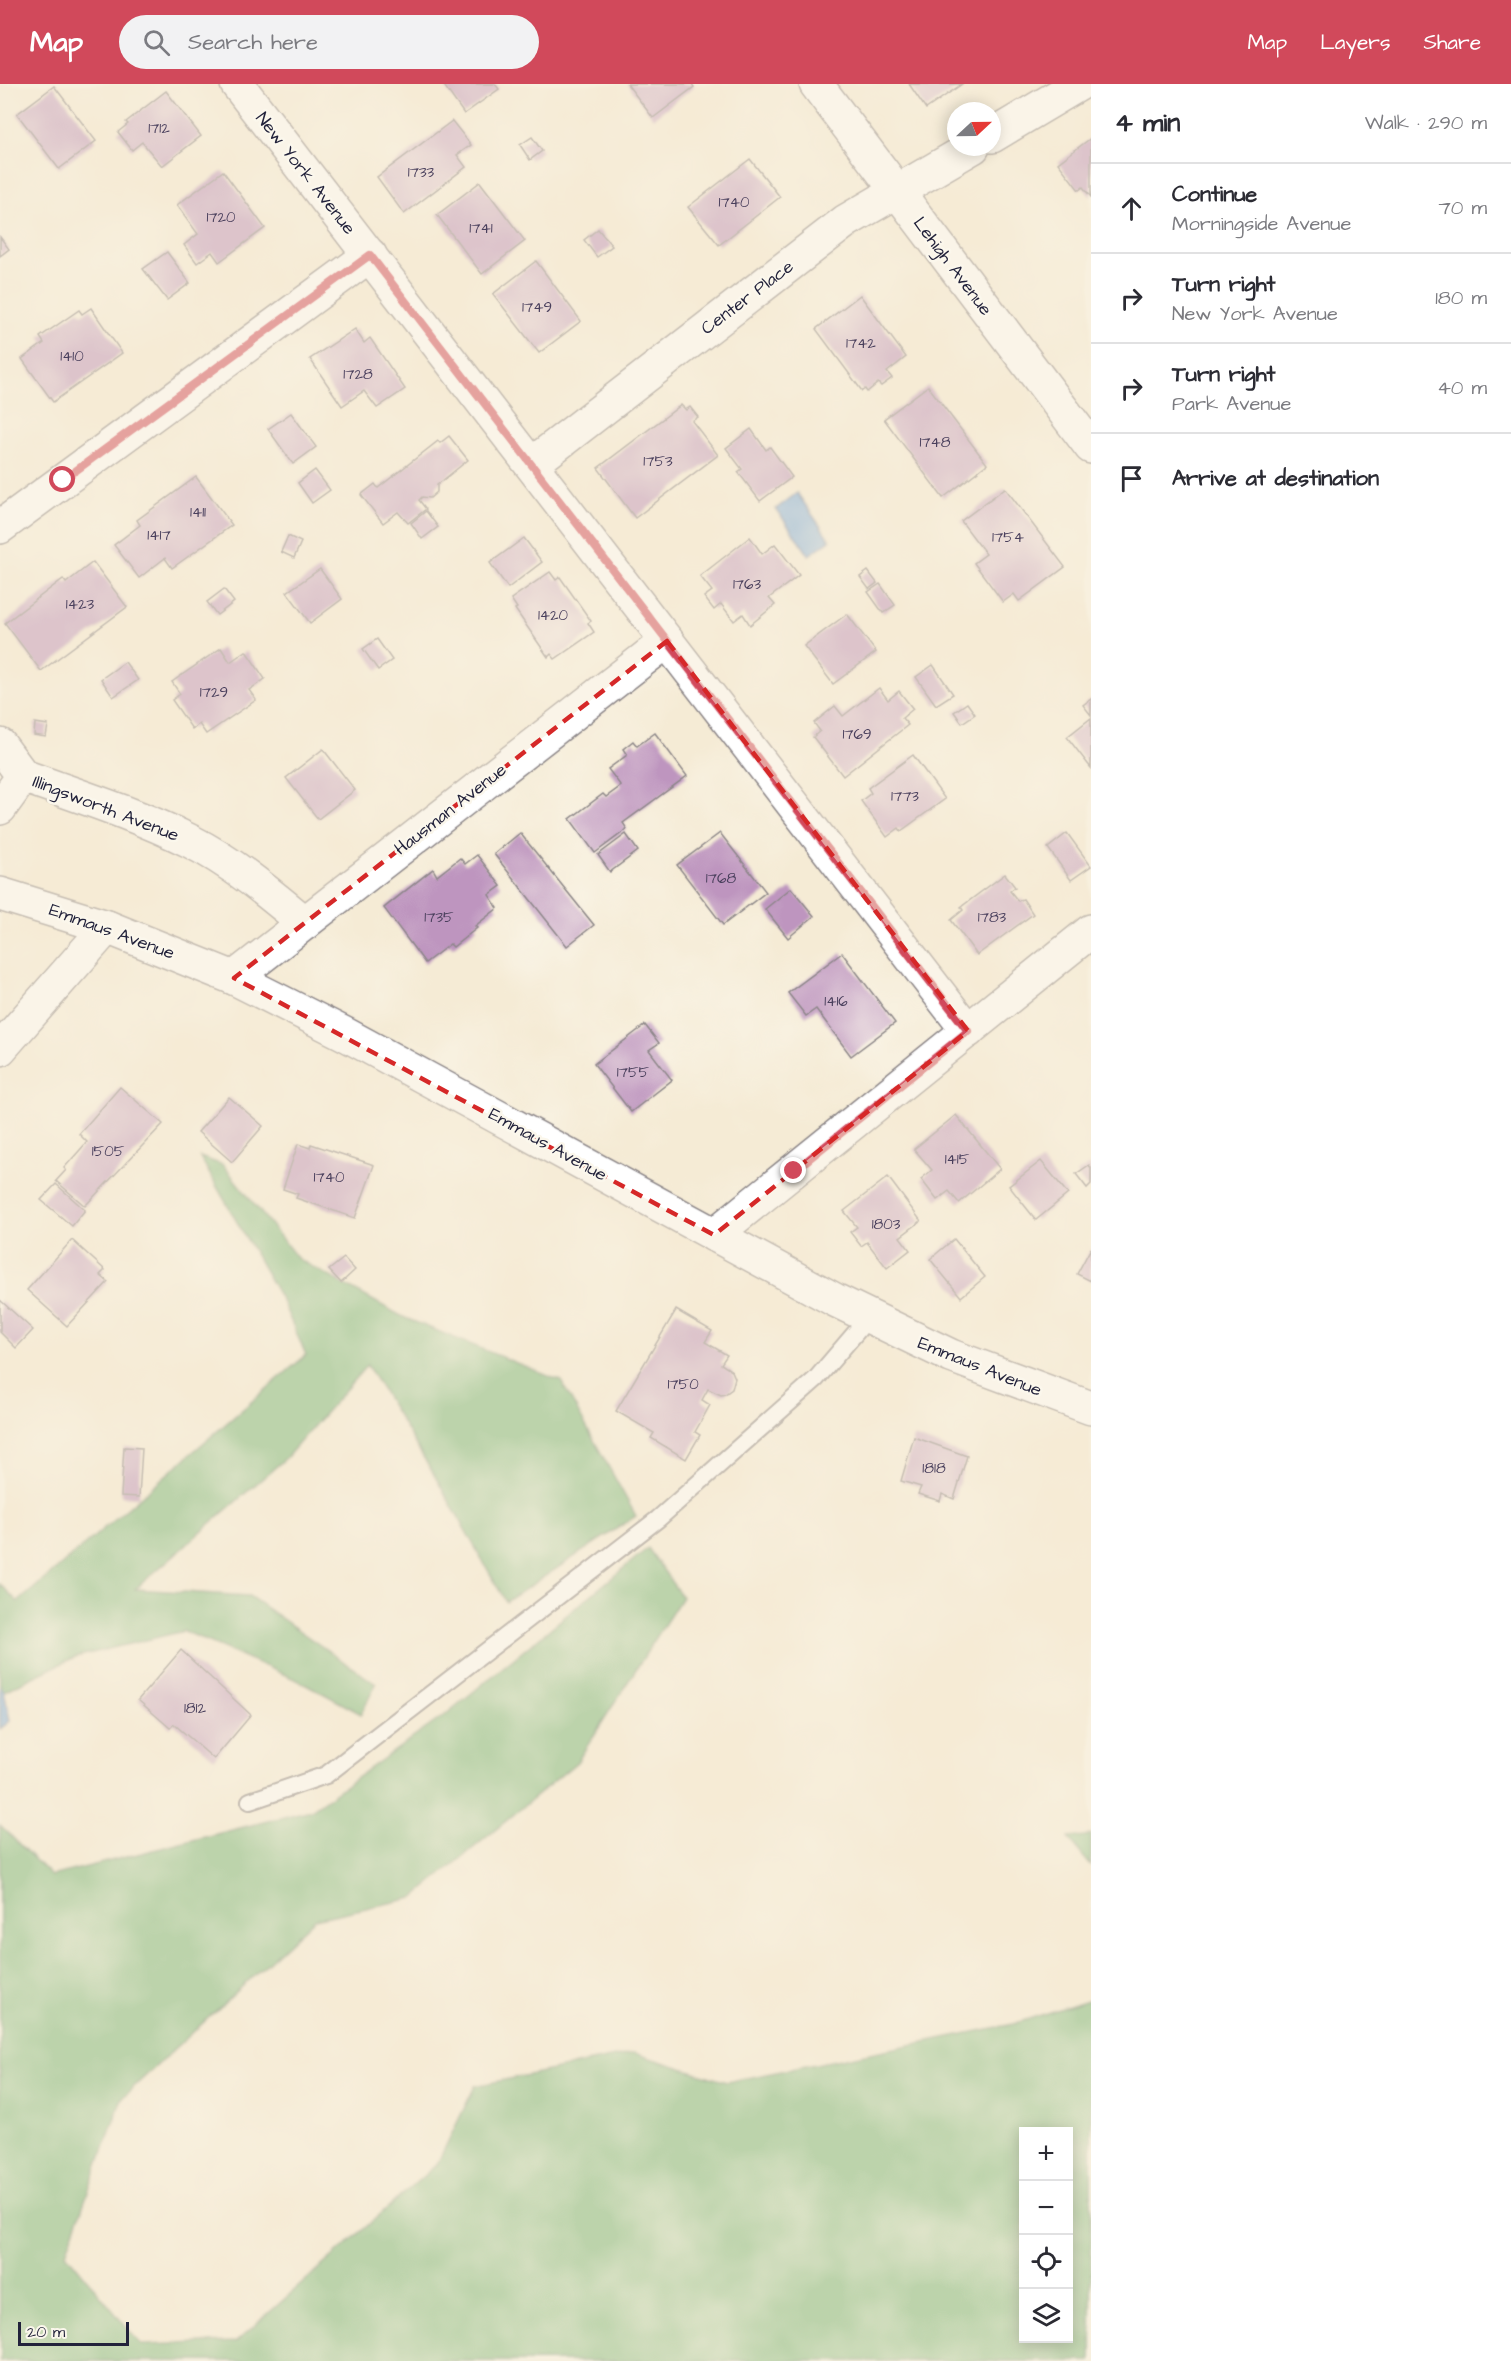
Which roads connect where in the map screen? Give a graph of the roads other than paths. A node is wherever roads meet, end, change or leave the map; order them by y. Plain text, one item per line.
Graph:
1 (237, 84) edge
2 (816, 84) edge
3 (1079, 84) edge
4 (1001, 130) edge
5 (957, 156) edge
6 (897, 192) junction
7 (370, 255) junction
8 (1091, 447) edge
9 (532, 464) junction
10 (0, 527) edge
11 (667, 641) junction
12 (0, 746) edge
13 (24, 776) junction
14 (0, 808) edge
15 (0, 894) edge
16 (305, 923) junction
17 (107, 927) junction
18 (1091, 931) edge
19 (234, 978) junction
20 (968, 1031) junction
21 (0, 1049) edge
22 (714, 1235) junction
23 (869, 1317) junction
24 (1091, 1408) edge
25 (250, 1801) dead end

1 - 7 street, New York Avenue
2 - 6 street, Lehigh Avenue
3 - 4 street
5 - 6 street, Center Place
6 - 8 street, Lehigh Avenue
6 - 9 street, Center Place
7 - 9 street, New York Avenue
7 - 10 street
9 - 11 street, New York Avenue
11 - 16 street, Hausman Avenue
11 - 20 street, New York Avenue
12 - 13 street, Illingsworth Avenue
13 - 14 street, Illingsworth Avenue
13 - 16 street, Illingsworth Avenue
15 - 17 street, Emmaus Avenue
16 - 19 street, Hausman Avenue
17 - 19 street, Emmaus Avenue
17 - 21 street
18 - 20 street
19 - 22 street, Emmaus Avenue
20 - 22 street
22 - 23 street, Emmaus Avenue
23 - 24 street, Emmaus Avenue
23 - 25 lane

